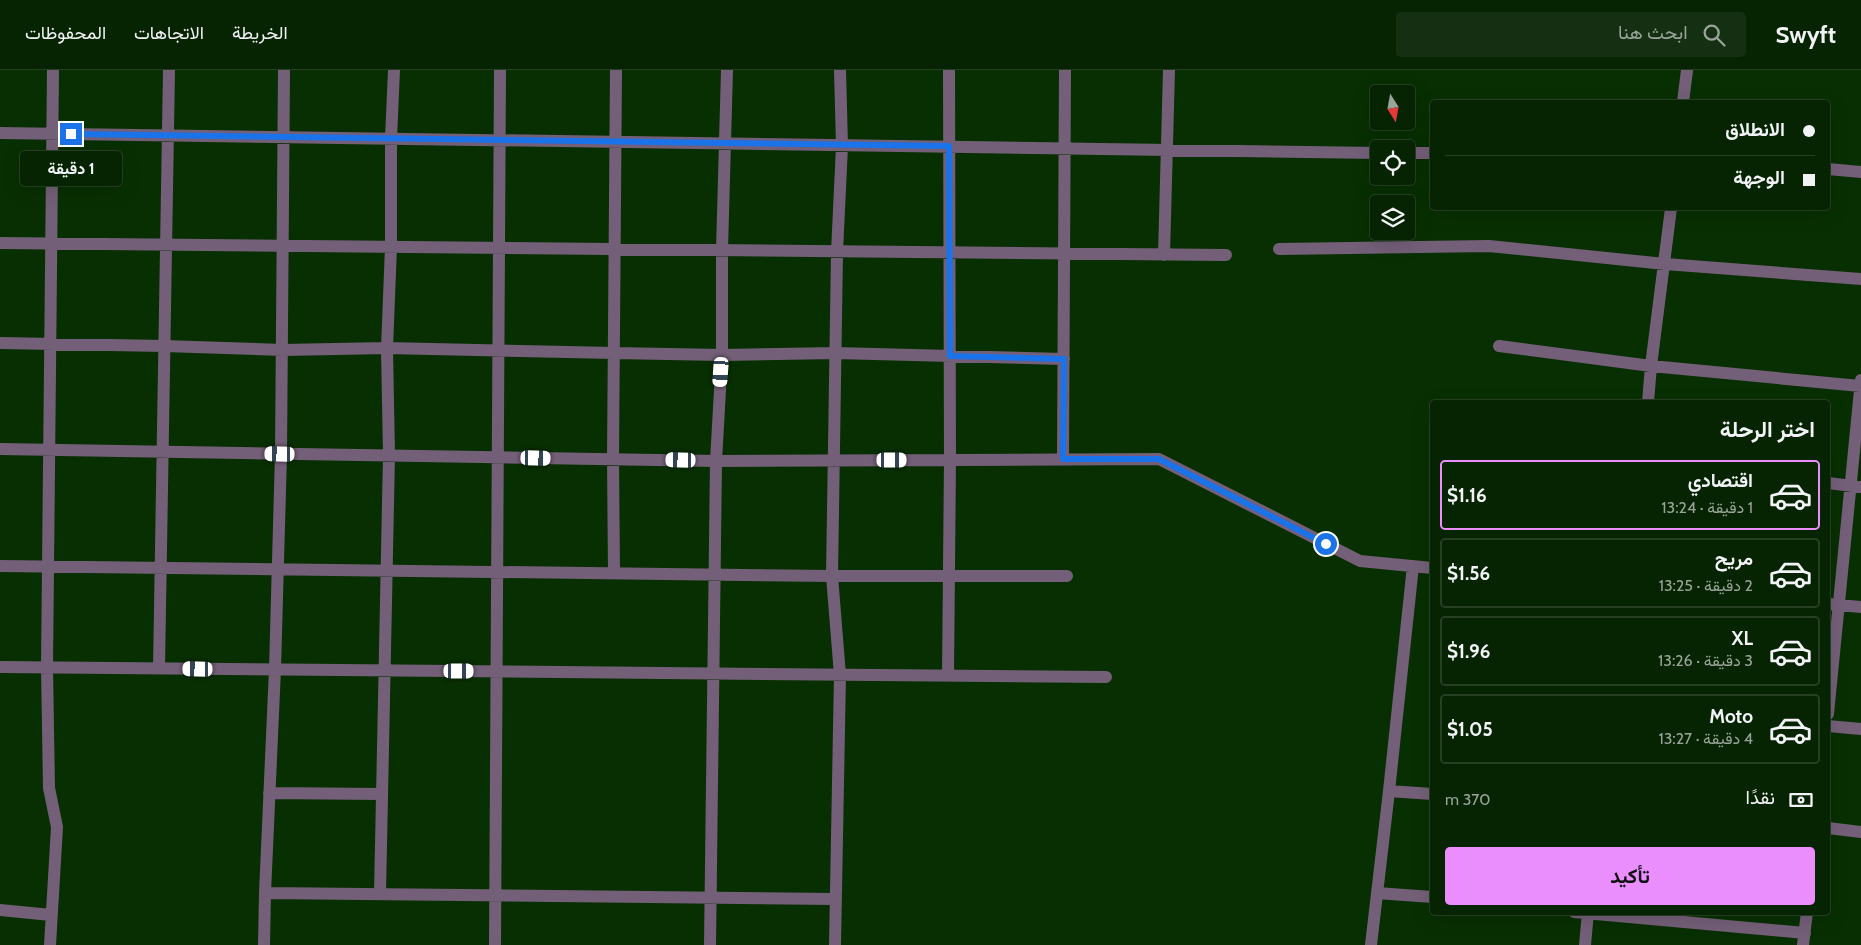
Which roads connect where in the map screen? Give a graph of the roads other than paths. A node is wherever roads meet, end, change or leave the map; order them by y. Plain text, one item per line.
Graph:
1 (53, 70) edge
2 (168, 70) edge
3 (284, 70) edge
4 (394, 70) edge
5 (500, 70) edge
6 (616, 70) edge
7 (727, 70) edge
8 (840, 70) edge
9 (949, 70) edge
10 (1065, 70) edge
11 (1169, 70) edge
12 (1686, 70) edge
13 (1683, 100) edge
14 (0, 134) edge
15 (52, 134) junction
16 (168, 136) junction
17 (283, 137) junction
18 (391, 139) junction
19 (500, 140) junction
20 (616, 142) junction
21 (724, 144) junction
22 (842, 146) junction
23 (949, 146) junction
24 (1065, 148) junction
25 (1166, 151) junction
26 (1370, 153) edge
27 (1415, 153) edge
28 (1430, 153) edge
29 (1830, 169) edge
30 (1861, 172) edge
31 (1671, 210) edge
32 (0, 243) edge
33 (51, 243) junction
34 (166, 244) junction
35 (282, 246) junction
36 (391, 247) junction
37 (499, 248) junction
38 (615, 249) junction
39 (1279, 249) dead end
40 (722, 250) junction
41 (837, 252) junction
42 (949, 252) junction
43 (1064, 254) junction
44 (1164, 255) junction
45 (1226, 255) dead end
46 (1665, 264) junction
47 (1861, 278) edge
48 (0, 343) edge
49 (50, 343) junction
50 (164, 346) junction
51 (1499, 346) dead end
52 (387, 348) junction
53 (282, 350) junction
54 (498, 351) junction
55 (614, 353) junction
56 (836, 353) junction
57 (722, 355) junction
58 (950, 356) junction
59 (1064, 359) junction
60 (1651, 366) junction
61 (1861, 383) edge
62 (1648, 400) edge
63 (0, 449) edge
64 (49, 450) junction
65 (163, 452) junction
66 (280, 454) junction
67 (389, 455) junction
68 (498, 458) junction
69 (613, 459) junction
70 (950, 459) junction
71 (1063, 459) junction
72 (833, 460) junction
73 (716, 461) junction
74 (1830, 483) edge
75 (1856, 486) edge
76 (0, 566) edge
77 (48, 566) junction
78 (1413, 566) junction
79 (161, 568) junction
80 (1430, 568) edge
81 (277, 569) junction
82 (387, 570) junction
83 (497, 571) junction
84 (614, 572) junction
85 (714, 573) junction
86 (949, 575) junction
87 (832, 576) junction
88 (1067, 576) dead end
89 (1833, 604) edge
90 (1861, 607) edge
91 (0, 667) edge
92 (46, 667) junction
93 (159, 668) junction
94 (275, 669) junction
95 (385, 670) junction
96 (1830, 670) edge
97 (496, 671) junction
98 (713, 673) junction
99 (840, 675) junction
100 (948, 676) junction
101 (1106, 678) dead end
102 (1830, 726) edge
103 (1861, 729) edge
104 (1389, 791) junction
105 (269, 793) junction
106 (382, 794) junction
107 (1430, 794) edge
108 (1830, 828) edge
109 (1861, 832) edge
110 (265, 893) junction
111 (1377, 893) junction
112 (380, 894) junction
113 (495, 895) junction
114 (710, 897) junction
115 (1430, 897) edge
116 (835, 898) junction
117 (0, 910) edge
118 (51, 915) junction
119 (1588, 915) edge
120 (1605, 915) edge
121 (1807, 915) edge
122 (1804, 939) edge
123 (50, 945) edge
124 (264, 945) edge
125 (495, 945) edge
126 (710, 945) edge
127 (835, 945) edge
128 (1371, 945) edge
129 (1585, 945) edge

1 - 15 street
2 - 16 street
3 - 17 street
4 - 18 street
5 - 19 street
6 - 20 street
7 - 21 street
8 - 22 street
9 - 23 street
10 - 24 street
11 - 25 street
12 - 13 street
14 - 15 street
15 - 16 street
15 - 33 street
16 - 17 street
16 - 34 street
17 - 18 street
17 - 35 street
18 - 19 street
18 - 36 street
19 - 20 street
19 - 37 street
20 - 21 street
20 - 38 street
21 - 22 street
21 - 40 street
22 - 23 street
22 - 41 street
23 - 24 street
23 - 42 street
24 - 25 street
24 - 43 street
25 - 26 street
25 - 44 street
27 - 28 street
29 - 30 street
31 - 46 street
32 - 33 street
33 - 34 street
33 - 49 street
34 - 35 street
34 - 50 street
35 - 36 street
35 - 53 street
36 - 37 street
36 - 52 street
37 - 38 street
37 - 54 street
38 - 40 street
38 - 55 street
39 - 46 street
40 - 41 street
40 - 57 street
41 - 42 street
41 - 56 street
42 - 43 street
42 - 58 street
43 - 44 street
43 - 59 street
44 - 45 street
46 - 47 street
46 - 60 street
48 - 49 street
49 - 50 street
49 - 64 street
50 - 53 street
50 - 65 street
51 - 60 street
52 - 53 street
52 - 54 street
52 - 67 street
53 - 66 street
54 - 55 street
54 - 68 street
55 - 57 street
55 - 69 street
56 - 57 street
56 - 58 street
56 - 72 street
57 - 73 street
58 - 59 street
58 - 70 street
59 - 71 street
60 - 61 street
60 - 62 street
61 - 75 street
63 - 64 street
64 - 65 street
64 - 77 street
65 - 66 street
65 - 79 street
66 - 67 street
66 - 81 street
67 - 68 street
67 - 82 street
68 - 69 street
68 - 83 street
69 - 73 street
69 - 84 street
70 - 71 street
70 - 72 street
70 - 86 street
71 - 78 street
72 - 73 street
72 - 87 street
73 - 85 street
74 - 75 street
75 - 89 street
76 - 77 street
77 - 79 street
77 - 92 street
78 - 80 street
78 - 104 street
79 - 81 street
79 - 93 street
81 - 82 street
81 - 94 street
82 - 83 street
82 - 95 street
83 - 84 street
83 - 97 street
84 - 85 street
85 - 87 street
85 - 98 street
86 - 87 street
86 - 88 street
86 - 100 street
87 - 99 street
89 - 90 street
89 - 96 street
91 - 92 street
92 - 93 street
92 - 118 street
93 - 94 street
94 - 95 street
94 - 105 street
95 - 97 street
95 - 106 street
97 - 98 street
97 - 113 street
98 - 99 street
98 - 114 street
99 - 100 street
99 - 116 street
100 - 101 street
102 - 103 street
104 - 107 street
104 - 111 street
105 - 106 street
105 - 110 street
106 - 112 street
108 - 109 street
110 - 112 street
110 - 124 street
111 - 115 street
111 - 128 street
112 - 113 street
113 - 114 street
113 - 125 street
114 - 116 street
114 - 126 street
116 - 127 street
117 - 118 street
118 - 123 street
119 - 129 street
120 - 122 street
121 - 122 street

